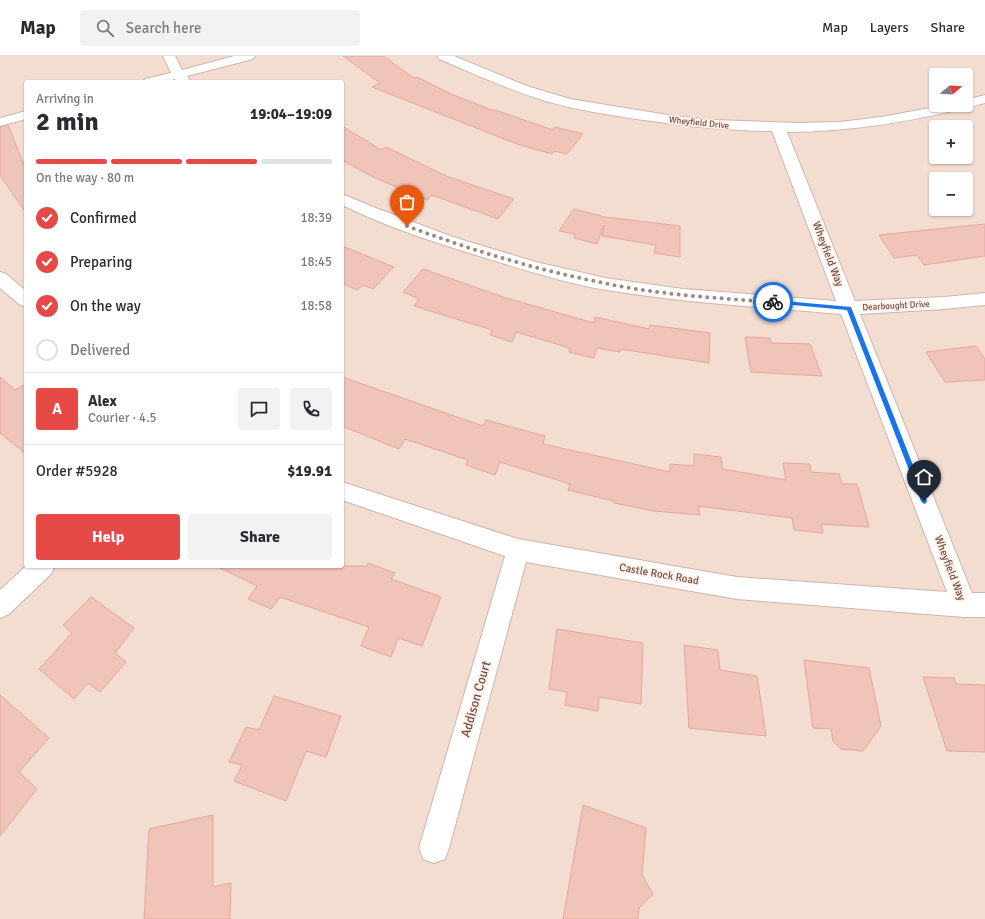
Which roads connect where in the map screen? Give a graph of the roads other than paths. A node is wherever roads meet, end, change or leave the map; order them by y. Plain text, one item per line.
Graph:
1 (169, 56) edge
2 (249, 56) edge
3 (443, 56) edge
4 (181, 78) edge
5 (166, 80) edge
6 (985, 99) edge
7 (973, 103) edge
8 (935, 112) edge
9 (24, 116) edge
10 (0, 122) edge
11 (778, 128) junction
12 (344, 200) edge
13 (0, 278) edge
14 (24, 299) edge
15 (985, 299) edge
16 (849, 308) junction
17 (344, 492) edge
18 (518, 550) junction
19 (41, 568) edge
20 (975, 605) edge
21 (0, 606) edge
22 (434, 848) dead end

1 - 4 street
2 - 4 street
3 - 11 street, Wheyfield Drive
4 - 5 street
6 - 7 street, Wheyfield Drive
8 - 11 street, Wheyfield Drive
9 - 10 street
11 - 16 street, Wheyfield Way
12 - 16 street, Dearbought Drive
13 - 14 street
15 - 16 street, Dearbought Drive
16 - 20 street, Wheyfield Way
17 - 18 street, Castle Rock Road
18 - 20 street, Castle Rock Road
18 - 22 street, Addison Court
19 - 21 street

